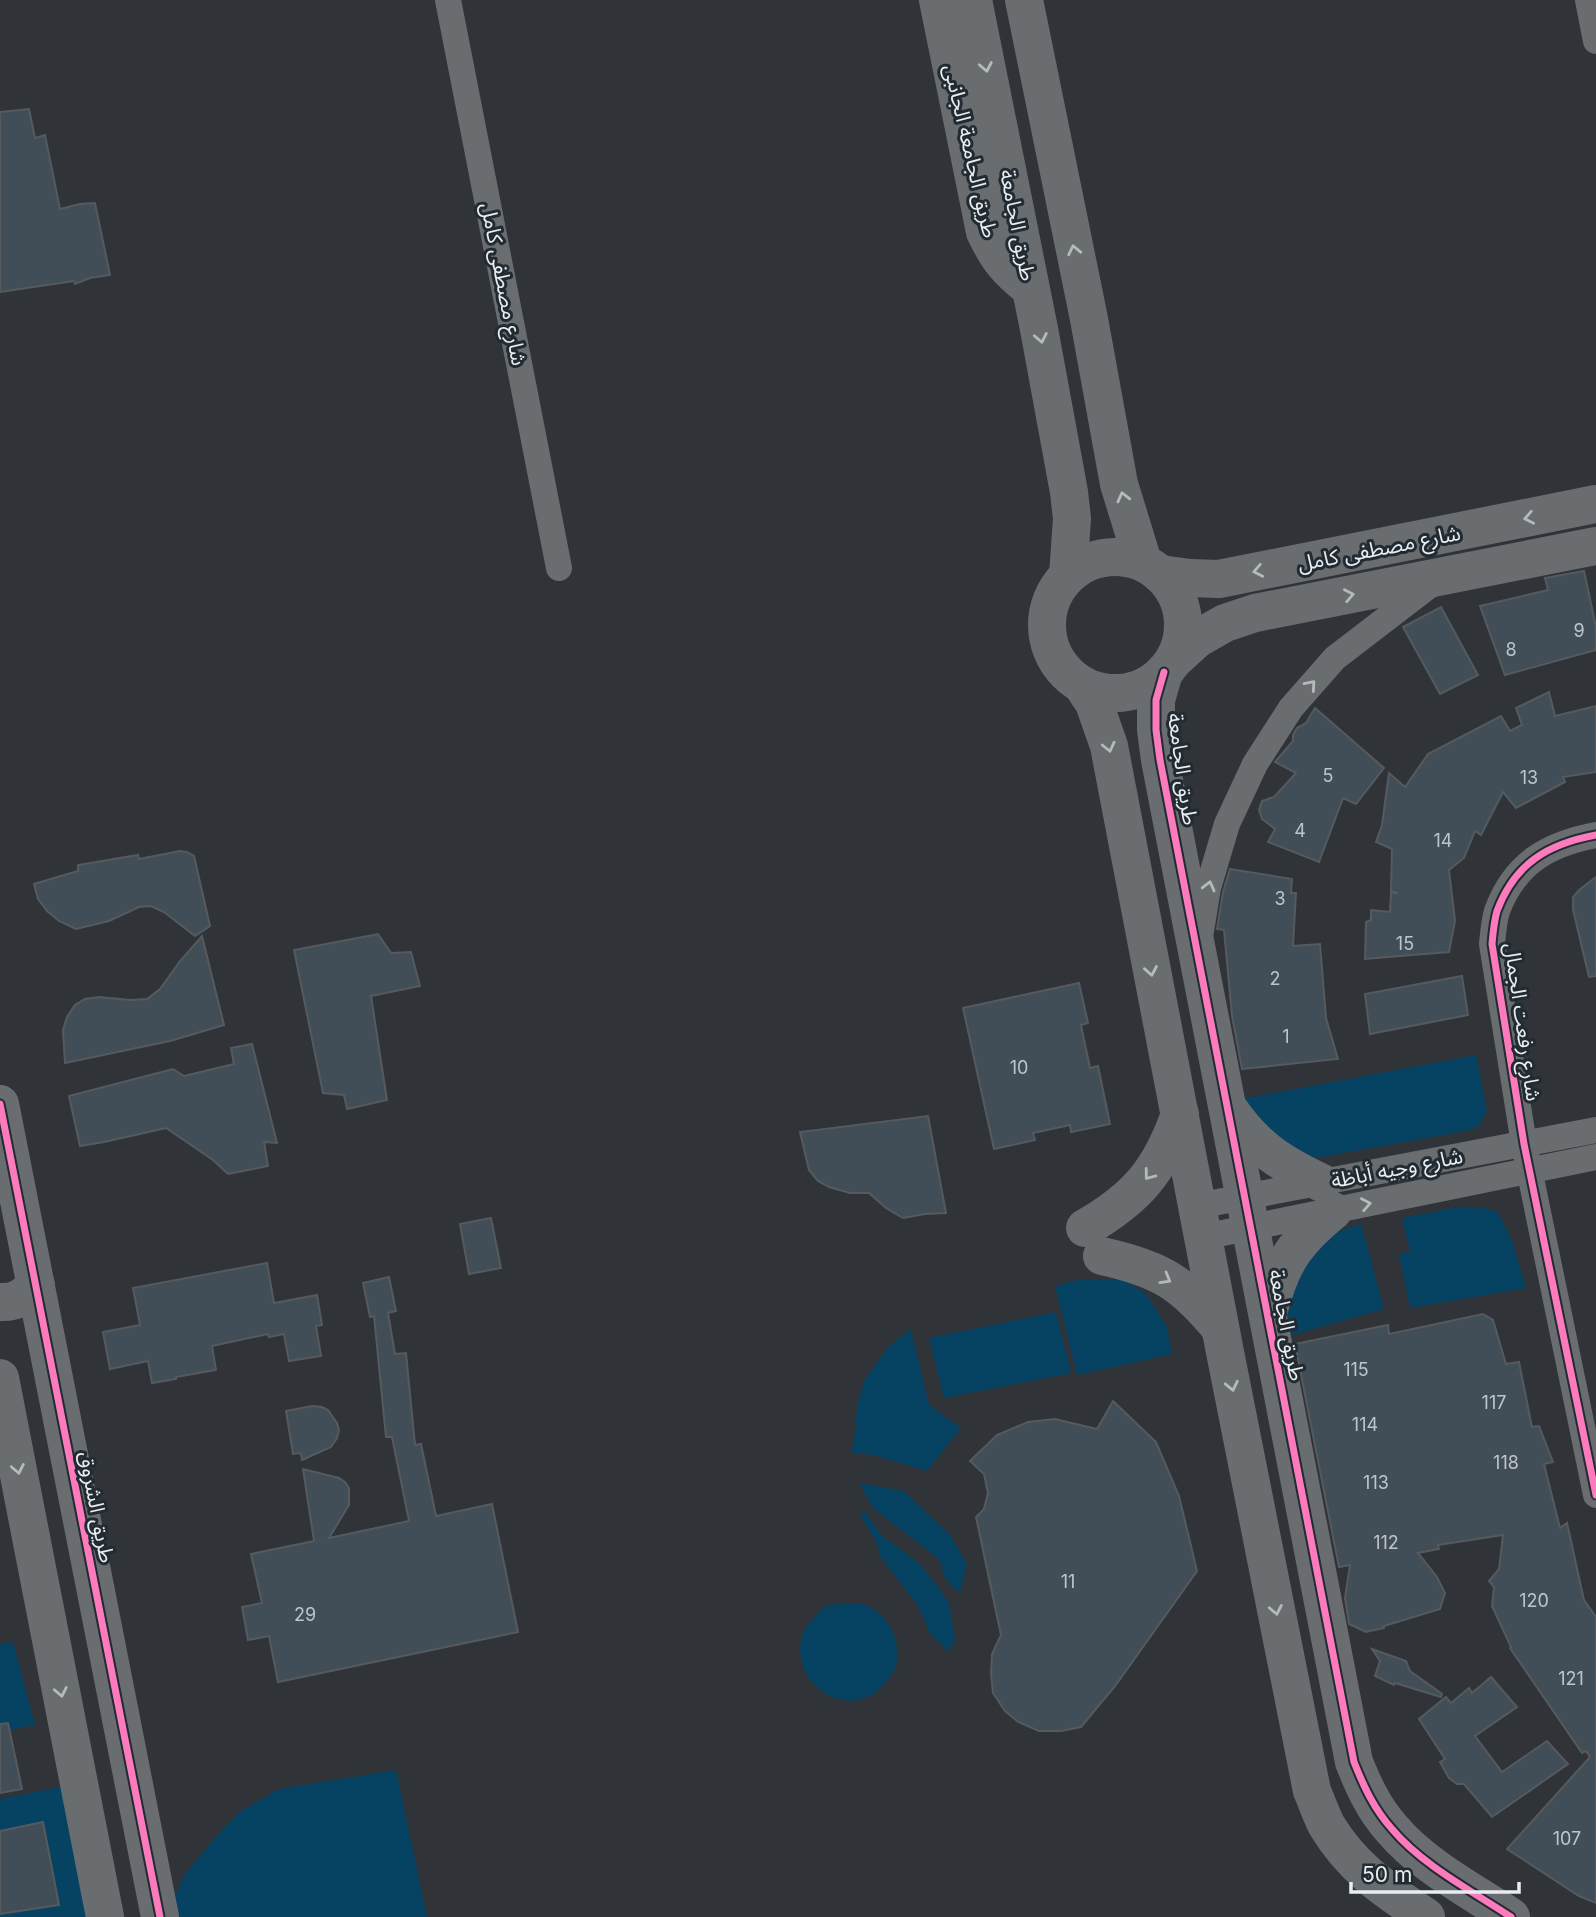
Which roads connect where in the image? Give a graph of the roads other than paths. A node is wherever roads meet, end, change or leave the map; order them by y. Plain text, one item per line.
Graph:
1 (448, 0) edge
2 (938, 0) edge
3 (973, 0) edge
4 (1024, 0) edge
5 (1030, 288) junction
6 (1596, 504) edge
7 (1596, 546) edge
8 (559, 568) dead end
9 (1151, 568) junction
10 (1068, 575) junction
11 (1440, 577) junction
12 (1169, 666) junction
13 (1082, 685) junction
14 (1596, 835) edge
15 (1198, 953) junction
16 (0, 1104) edge
17 (1227, 1105) junction
18 (1180, 1114) junction
19 (1596, 1130) edge
20 (1524, 1144) junction
21 (1596, 1157) edge
22 (1530, 1171) junction
23 (1327, 1197) junction
24 (1247, 1212) junction
25 (1200, 1221) junction
26 (22, 1263) edge
27 (0, 1302) edge
28 (1268, 1315) junction
29 (1220, 1328) junction
30 (2, 1393) edge
31 (1596, 1495) edge
32 (106, 1917) edge
33 (160, 1917) edge
34 (1426, 1917) edge
35 (1511, 1917) edge

1 - 8 street, شارع مصطفى كامل
2 - 5 street, طريق الجامعة الجانبى
3 -> 5 street, طريق الجامعة
9 -> 4 street
5 -> 10 street, طريق الجامعة
6 -> 9 street, شارع مصطفى كامل
7 - 11 street, شارع مصطفى كامل
9 - 10 street
9 - 12 street
10 - 13 street
12 -> 11 street, شارع مصطفى كامل
15 -> 11 street
12 - 13 street
12 - 15 street, طريق الجامعة
13 -> 18 street
14 - 20 street, شارع رفعت الجمال
15 - 17 street, طريق الجامعة
16 - 26 street, طريق الشروق
17 - 23 street
17 - 24 street, طريق الجامعة
18 - 25 street
18 -> 29 street
19 - 20 street, شارع وجيه أباظة
20 - 22 street, شارع رفعت الجمال
20 - 23 street, شارع وجيه أباظة
21 - 22 street, شارع وجيه أباظة
23 -> 22 street, شارع وجيه أباظة
22 - 31 street, شارع رفعت الجمال
23 - 24 street, شارع وجيه أباظة
23 - 28 street
24 - 25 street, شارع وجيه أباظة
24 - 28 street, طريق الجامعة
25 - 29 street
26 - 27 street
26 - 33 street, طريق الشروق
28 - 35 street, طريق الجامعة
29 -> 34 street
30 -> 32 street

